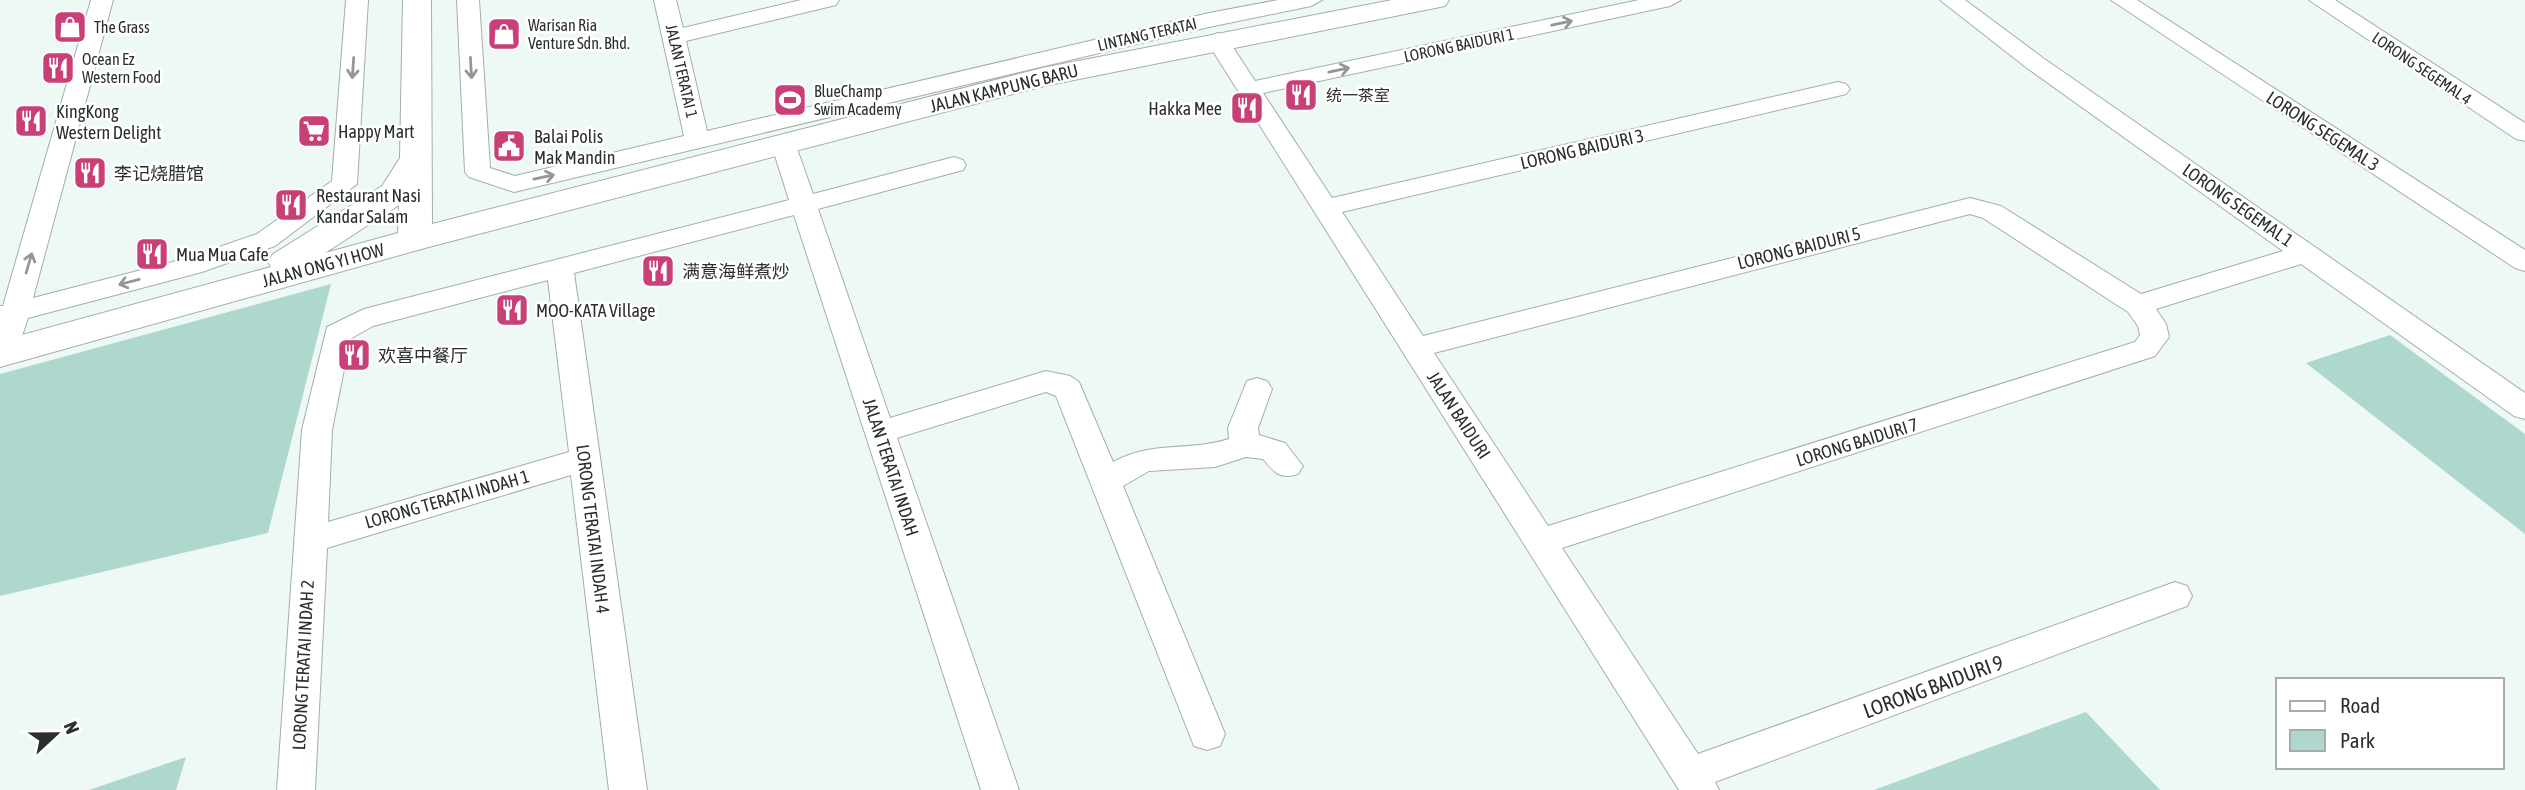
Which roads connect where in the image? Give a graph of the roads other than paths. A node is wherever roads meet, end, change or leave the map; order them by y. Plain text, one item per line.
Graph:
1 (102, 0) edge
2 (357, 0) edge
3 (417, 0) edge
4 (468, 0) edge
5 (665, 0) edge
6 (828, 0) edge
7 (1311, 0) edge
8 (1434, 0) edge
9 (1670, 0) edge
10 (1951, 0) edge
11 (2122, 0) edge
12 (2320, 0) edge
13 (673, 37) junction
14 (1217, 40) junction
15 (1249, 89) junction
16 (1838, 89) dead end
17 (2525, 134) edge
18 (698, 143) junction
19 (783, 144) junction
20 (415, 159) junction
21 (954, 165) dead end
22 (804, 203) junction
23 (1326, 208) junction
24 (415, 239) junction
25 (2306, 253) junction
26 (2525, 262) edge
27 (560, 267) junction
28 (230, 290) junction
29 (7, 314) edge
30 (2145, 315) junction
31 (1416, 348) junction
32 (2, 353) edge
33 (1257, 389) dead end
34 (2525, 408) edge
35 (880, 432) junction
36 (1091, 445) junction
37 (1245, 445) junction
38 (585, 459) junction
39 (1143, 460) junction
40 (1287, 467) dead end
41 (1105, 481) junction
42 (310, 540) junction
43 (1540, 542) junction
44 (2175, 596) dead end
45 (1207, 734) dead end
46 (1695, 782) edge
47 (296, 790) edge
48 (628, 790) edge
49 (1000, 790) edge

29 -> 1 street
2 -> 29 street
3 - 20 street
4 -> 18 street
5 - 13 street, JALAN TERATAI 1
6 - 13 street
7 - 18 street, LINTANG TERATAI
8 - 14 street, JALAN KAMPUNG BARU
15 -> 9 street, LORONG BAIDURI 1
10 - 25 street, LORONG SEGEMAL 1
11 - 26 street, LORONG SEGEMAL 3
12 - 17 street, LORONG SEGEMAL 4
13 - 18 street, JALAN TERATAI 1
14 - 15 street, JALAN BAIDURI
14 - 19 street, JALAN KAMPUNG BARU
15 - 23 street, JALAN BAIDURI
16 - 23 street, LORONG BAIDURI 3
19 - 22 street, JALAN TERATAI INDAH
19 - 24 street, JALAN KAMPUNG BARU
20 - 24 street
20 - 28 street
21 - 22 street
22 - 27 street
22 - 35 street, JALAN TERATAI INDAH
23 - 31 street, JALAN BAIDURI
24 - 28 street, JALAN ONG YI HOW
25 - 30 street
25 - 34 street, LORONG SEGEMAL 1
27 - 38 street, LORONG TERATAI INDAH 4
27 - 42 street
28 - 32 street, JALAN ONG YI HOW
29 - 32 street
30 - 31 street, LORONG BAIDURI 5
30 - 43 street, LORONG BAIDURI 7
31 - 43 street, JALAN BAIDURI
33 - 37 street
35 - 36 street
35 - 49 street, JALAN TERATAI INDAH
36 - 39 street
36 - 41 street
37 - 39 street
37 - 40 street
38 - 42 street, LORONG TERATAI INDAH 1
38 - 48 street, LORONG TERATAI INDAH 4
39 - 41 street
41 - 45 street
42 - 47 street, LORONG TERATAI INDAH 2
43 - 46 street, JALAN BAIDURI
44 - 46 street, LORONG BAIDURI 9

